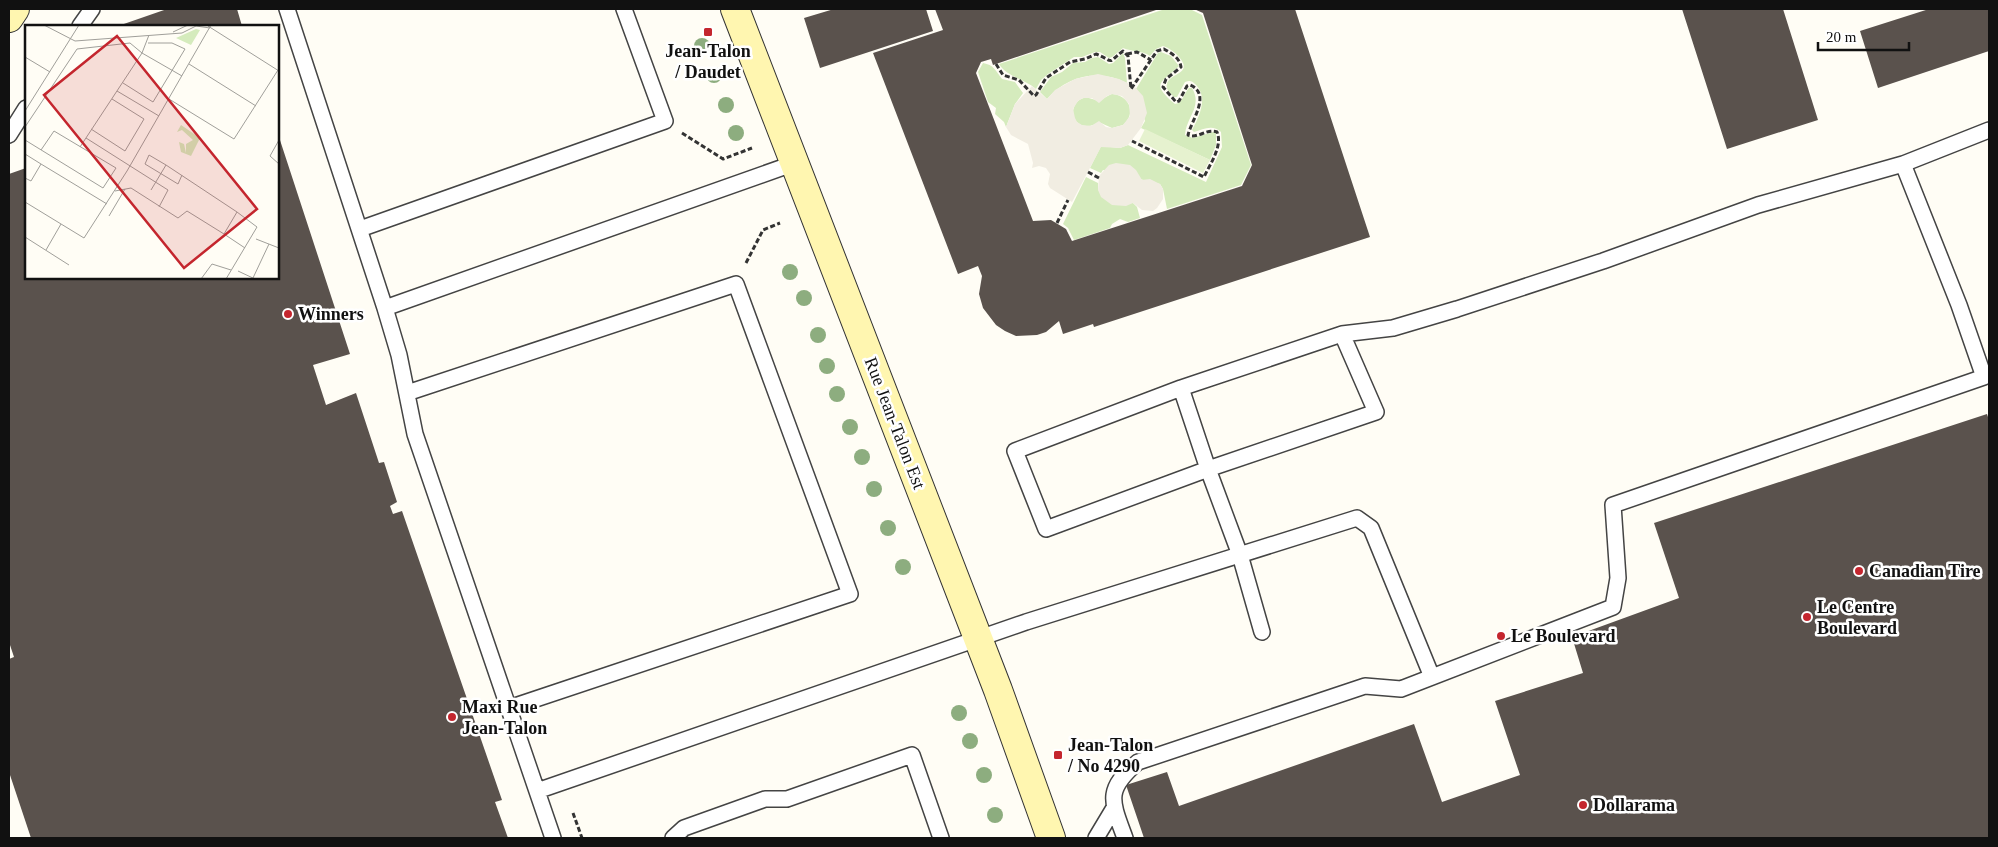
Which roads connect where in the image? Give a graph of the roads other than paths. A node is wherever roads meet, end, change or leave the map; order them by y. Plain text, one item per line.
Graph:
1 (15, 9) edge
2 (92, 9) edge
3 (287, 9) edge
4 (624, 9) edge
5 (735, 9) edge
6 (9, 18) edge
7 (81, 25) edge
8 (25, 110) edge
9 (1989, 130) edge
10 (9, 135) edge
11 (795, 163) junction
12 (1903, 164) junction
13 (360, 228) junction
14 (385, 308) junction
15 (1342, 334) junction
16 (1987, 376) edge
17 (1182, 388) junction
18 (407, 393) junction
19 (1208, 469) junction
20 (1240, 555) junction
21 (1262, 632) dead end
22 (978, 638) junction
23 (1432, 677) junction
24 (509, 708) junction
25 (537, 791) junction
26 (1114, 808) junction
27 (553, 838) edge
28 (673, 838) edge
29 (941, 838) edge
30 (1051, 838) edge
31 (1096, 838) edge
32 (1124, 838) edge

1 - 6 main road
2 - 7 lane
3 - 13 lane
4 - 13 lane
5 - 11 main road, Rue Jean-Talon Est
8 - 10 lane
9 - 12 lane
11 - 14 lane
11 - 22 main road, Rue Jean-Talon Est
12 - 15 lane
12 - 16 lane
13 - 14 lane
14 - 18 lane
15 - 17 lane
15 - 19 lane
16 - 23 lane
17 - 19 lane
17 - 19 lane
18 - 24 lane
18 - 24 lane
19 - 20 lane
20 - 21 lane
20 - 22 lane
20 - 23 lane
22 - 25 lane
22 - 30 main road, Rue Jean-Talon Est
23 - 26 lane
24 - 25 lane
25 - 27 lane
26 - 31 lane
26 - 32 lane
28 - 29 lane

